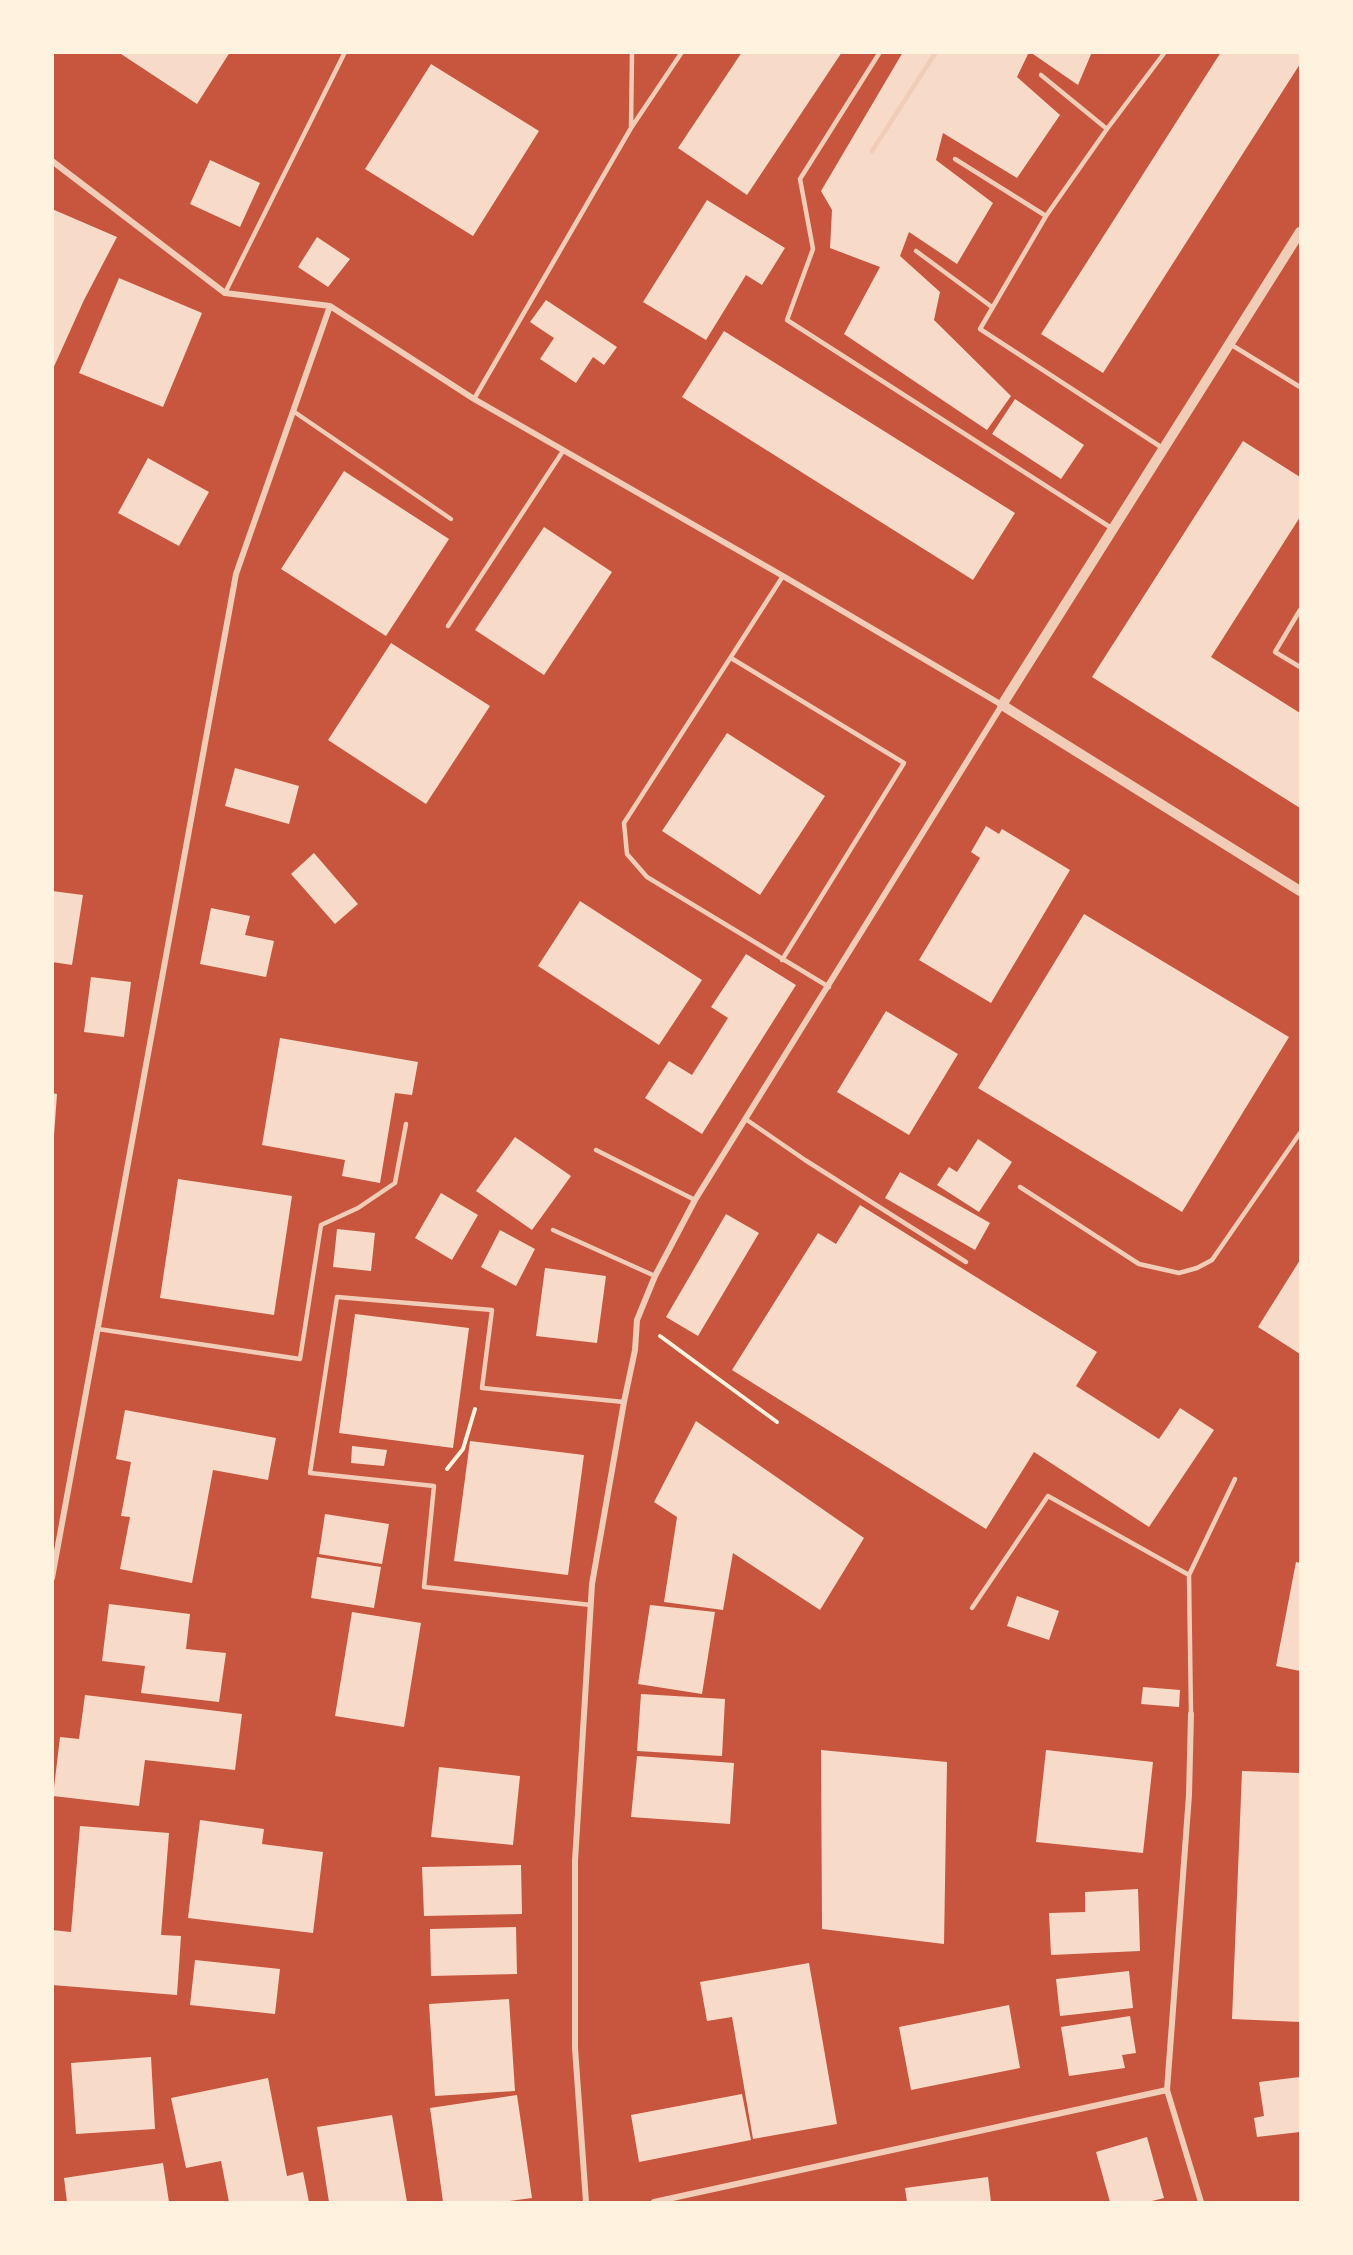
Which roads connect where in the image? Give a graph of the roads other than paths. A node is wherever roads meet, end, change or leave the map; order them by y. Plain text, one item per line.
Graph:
1 (345, 52) edge
2 (632, 52) edge
3 (682, 52) edge
4 (880, 52) edge
5 (936, 52) edge
6 (1165, 52) edge
7 (1041, 75) dead end
8 (631, 128) junction
9 (1107, 129) junction
10 (872, 151) dead end
11 (955, 159) dead end
12 (52, 161) edge
13 (1046, 216) junction
14 (1300, 232) edge
15 (916, 251) dead end
16 (225, 293) junction
17 (330, 306) junction
18 (992, 307) junction
19 (1230, 344) junction
20 (1300, 387) edge
21 (474, 399) junction
22 (293, 411) junction
23 (1164, 449) junction
24 (563, 451) junction
25 (451, 519) dead end
26 (1113, 529) junction
27 (783, 576) junction
28 (1300, 610) edge
29 (448, 626) dead end
30 (731, 658) junction
31 (1300, 667) edge
32 (1002, 705) junction
33 (1300, 891) edge
34 (782, 960) junction
35 (829, 987) junction
36 (747, 1120) junction
37 (406, 1124) dead end
38 (1300, 1133) edge
39 (596, 1150) dead end
40 (1020, 1188) dead end
41 (695, 1200) junction
42 (553, 1230) dead end
43 (966, 1262) dead end
44 (655, 1276) junction
45 (98, 1329) junction
46 (624, 1402) junction
47 (1235, 1479) dead end
48 (1189, 1575) junction
49 (52, 1578) edge
50 (591, 1605) junction
51 (972, 1608) dead end
52 (1191, 1714) joint
53 (1167, 2090) junction
54 (586, 2202) edge
55 (654, 2202) edge
56 (1201, 2202) edge

1 - 16 lane
2 - 8 lane
3 - 8 lane
4 - 26 lane
5 - 10 lane
6 - 9 lane
7 - 9 lane
8 - 21 lane
9 - 13 lane
11 - 13 lane
12 - 16 street
13 - 18 lane
14 - 19 street
15 - 18 lane
16 - 17 street
17 - 21 street
17 - 22 street
18 - 23 lane
19 - 20 lane
19 - 23 street
21 - 24 street
22 - 25 lane
22 - 45 street
23 - 26 street
24 - 27 street
24 - 29 lane
26 - 32 street
27 - 30 lane
27 - 32 street
28 - 31 lane
30 - 34 lane
30 - 34 lane
32 - 33 street
32 - 35 street
34 - 35 lane
35 - 36 street
36 - 41 street
36 - 43 lane
37 - 45 lane
38 - 40 lane
39 - 41 lane
41 - 44 street
42 - 44 lane
44 - 46 street
45 - 49 street
46 - 50 street
46 - 50 lane
47 - 48 lane
48 - 51 lane
48 - 52 lane
50 - 54 street
52 - 53 street
53 - 55 street
53 - 56 street

